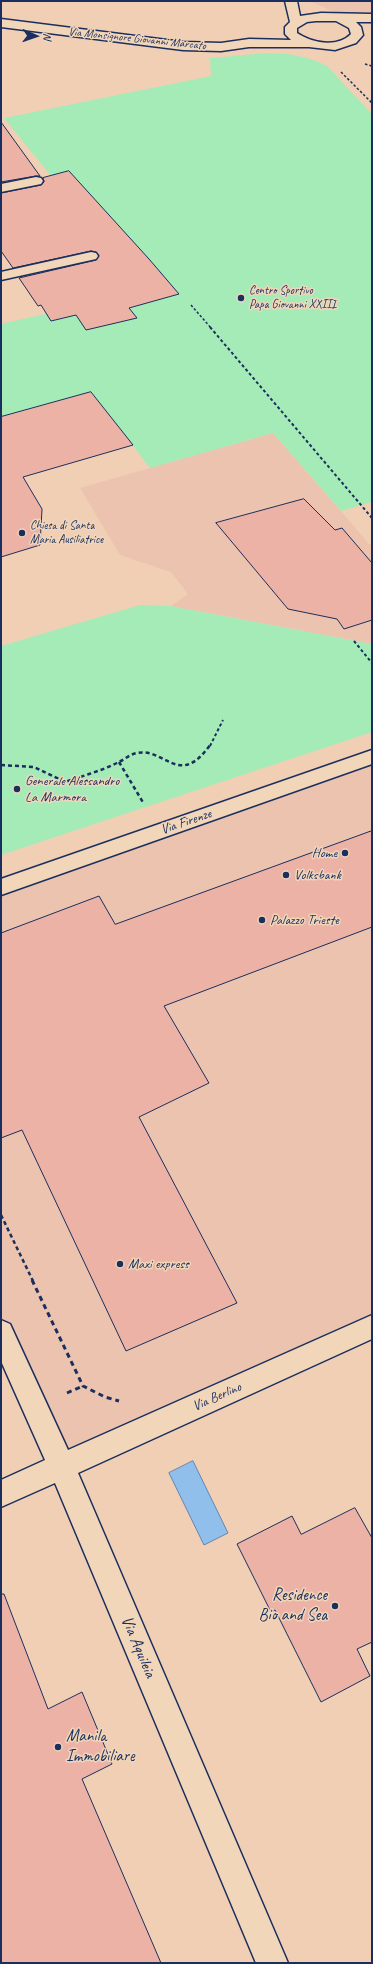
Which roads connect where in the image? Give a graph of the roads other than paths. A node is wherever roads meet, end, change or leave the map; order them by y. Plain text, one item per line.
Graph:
1 (291, 1) edge
2 (309, 4) dead end
3 (336, 18) junction
4 (372, 18) edge
5 (1, 23) edge
6 (293, 25) junction
7 (372, 26) edge
8 (357, 32) junction
9 (249, 43) junction
10 (307, 44) junction
11 (36, 181) dead end
12 (1, 188) edge
13 (92, 256) dead end
14 (1, 276) edge
15 (372, 757) edge
16 (1, 887) edge
17 (372, 1327) edge
18 (1, 1332) edge
19 (62, 1467) junction
20 (1, 1494) edge
21 (272, 1963) edge

1 - 6 street
2 - 3 street
3 - 4 street, Via Monsignore Giovanni Marcato
3 - 6 street, Via Monsignore Giovanni Marcato
3 - 8 street
5 - 9 street, Via Monsignore Giovanni Marcato
6 - 9 street, Via Monsignore Giovanni Marcato
6 - 10 street
7 - 8 street, Via Monsignore Giovanni Marcato
8 - 10 street, Via Monsignore Giovanni Marcato
9 - 10 street, Via Monsignore Giovanni Marcato
11 - 12 street
13 - 14 street
15 - 16 street, Via Firenze
17 - 19 street, Via Berlino
18 - 19 street, Via Aquileia
19 - 20 street, Via Berlino
19 - 21 street, Via Aquileia

